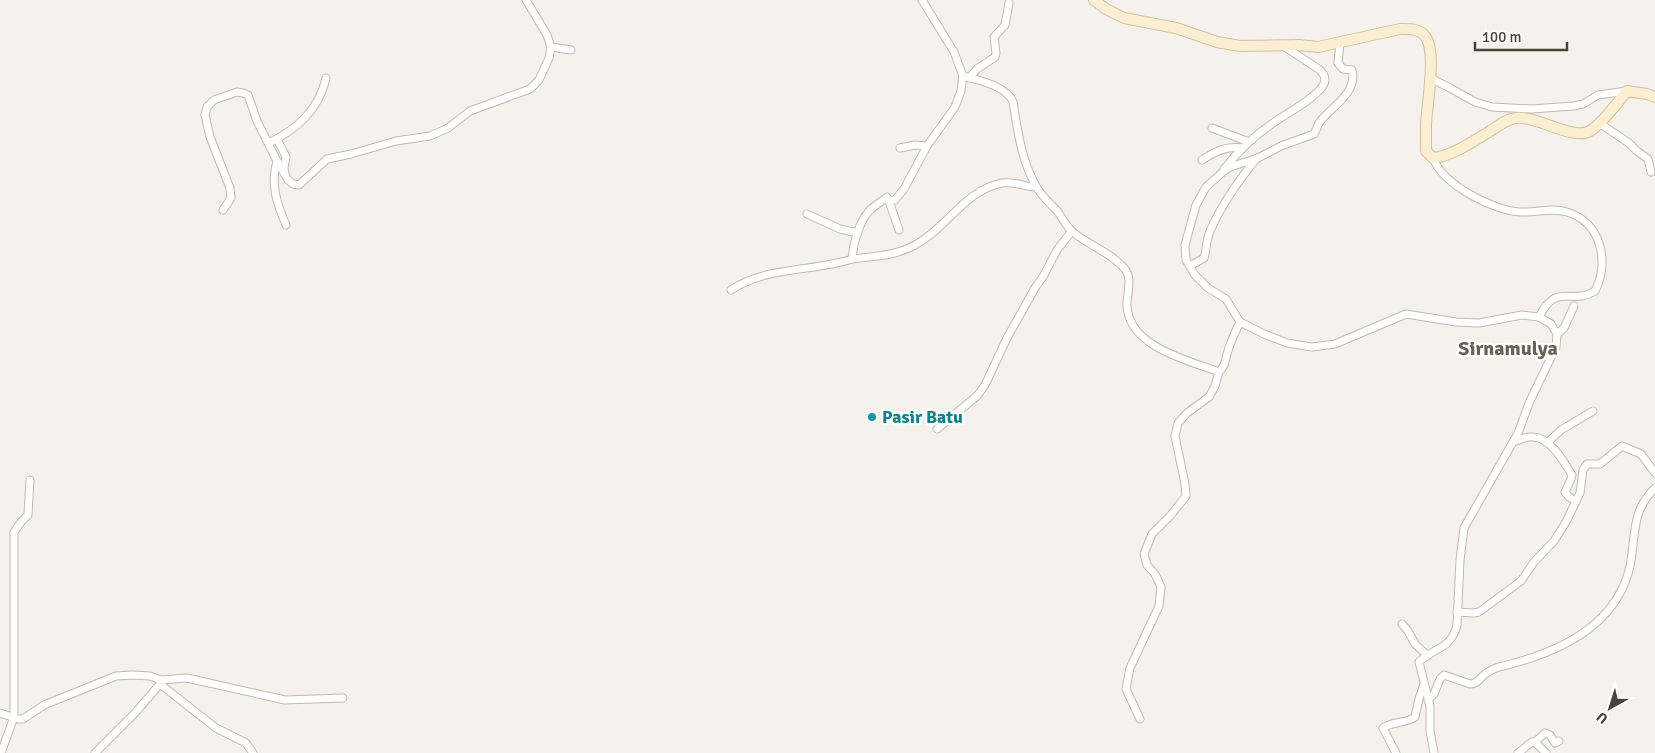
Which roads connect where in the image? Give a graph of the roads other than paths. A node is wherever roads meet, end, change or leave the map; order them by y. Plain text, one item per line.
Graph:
1 (526, 0) edge
2 (922, 0) edge
3 (1094, 0) edge
4 (1009, 3) dead end
5 (1340, 43) junction
6 (1281, 45) junction
7 (552, 47) junction
8 (571, 50) dead end
9 (966, 77) junction
10 (326, 78) dead end
11 (1430, 78) junction
12 (1627, 91) junction
13 (1655, 98) edge
14 (1512, 108) junction
15 (1504, 122) junction
16 (1599, 123) junction
17 (1212, 128) dead end
18 (277, 139) junction
19 (1249, 142) junction
20 (269, 143) junction
21 (927, 146) junction
22 (900, 148) dead end
23 (1242, 148) junction
24 (1258, 158) junction
25 (1433, 158) junction
26 (1202, 160) dead end
27 (277, 161) junction
28 (1651, 172) dead end
29 (1218, 176) junction
30 (286, 177) junction
31 (1036, 187) junction
32 (889, 201) junction
33 (223, 210) dead end
34 (807, 214) dead end
35 (286, 225) dead end
36 (900, 230) dead end
37 (1071, 232) junction
38 (858, 233) junction
39 (852, 259) junction
40 (1190, 266) junction
41 (731, 290) dead end
42 (1574, 306) dead end
43 (1539, 317) junction
44 (1240, 322) junction
45 (1557, 334) junction
46 (1219, 372) junction
47 (1594, 411) dead end
48 (937, 429) dead end
49 (1513, 442) junction
50 (1547, 443) junction
51 (1655, 473) edge
52 (30, 480) dead end
53 (1655, 488) edge
54 (1576, 501) junction
55 (1457, 612) junction
56 (1402, 624) dead end
57 (1428, 656) junction
58 (160, 682) junction
59 (1424, 684) junction
60 (343, 698) dead end
61 (1428, 700) junction
62 (0, 713) edge
63 (14, 717) junction
64 (1140, 719) dead end
65 (1559, 741) dead end
66 (1535, 742) junction
67 (2, 753) edge
68 (95, 753) edge
69 (253, 753) edge
70 (1396, 753) edge
71 (1434, 753) edge
72 (1518, 753) edge
73 (1546, 753) edge

1 - 7 street
2 - 9 street
3 - 6 main road
4 - 9 street
5 - 6 main road
5 - 11 main road
5 - 24 street
6 - 19 street
7 - 8 street
7 - 30 street
9 - 21 street
9 - 31 street
10 - 18 street
11 - 14 street
11 - 25 main road
12 - 13 main road
12 - 14 street
12 - 16 main road
14 - 15 street
15 - 16 main road
15 - 25 main road
16 - 28 street
17 - 19 street
18 - 20 street
18 - 30 street
19 - 23 street
20 - 27 street
20 - 33 street
21 - 22 street
21 - 32 street
23 - 26 street
23 - 29 street
24 - 29 street
24 - 40 street
25 - 43 street
27 - 30 street
27 - 35 street
29 - 40 street
31 - 37 street
31 - 39 street
32 - 36 street
32 - 38 street
34 - 38 street
37 - 46 street
37 - 48 street
38 - 39 street
39 - 41 street
40 - 44 street
42 - 45 street
43 - 44 street
43 - 45 street
44 - 46 street
45 - 49 street
46 - 64 street
47 - 50 street
49 - 50 street
49 - 55 street
50 - 54 street
51 - 54 street
52 - 63 street
53 - 61 street
54 - 55 street
55 - 57 street
56 - 57 street
57 - 59 street
58 - 60 street
58 - 63 street
58 - 68 street
58 - 69 street
59 - 61 street
59 - 70 street
61 - 71 street
62 - 63 street
63 - 67 street
65 - 66 street
66 - 72 street
66 - 73 street

